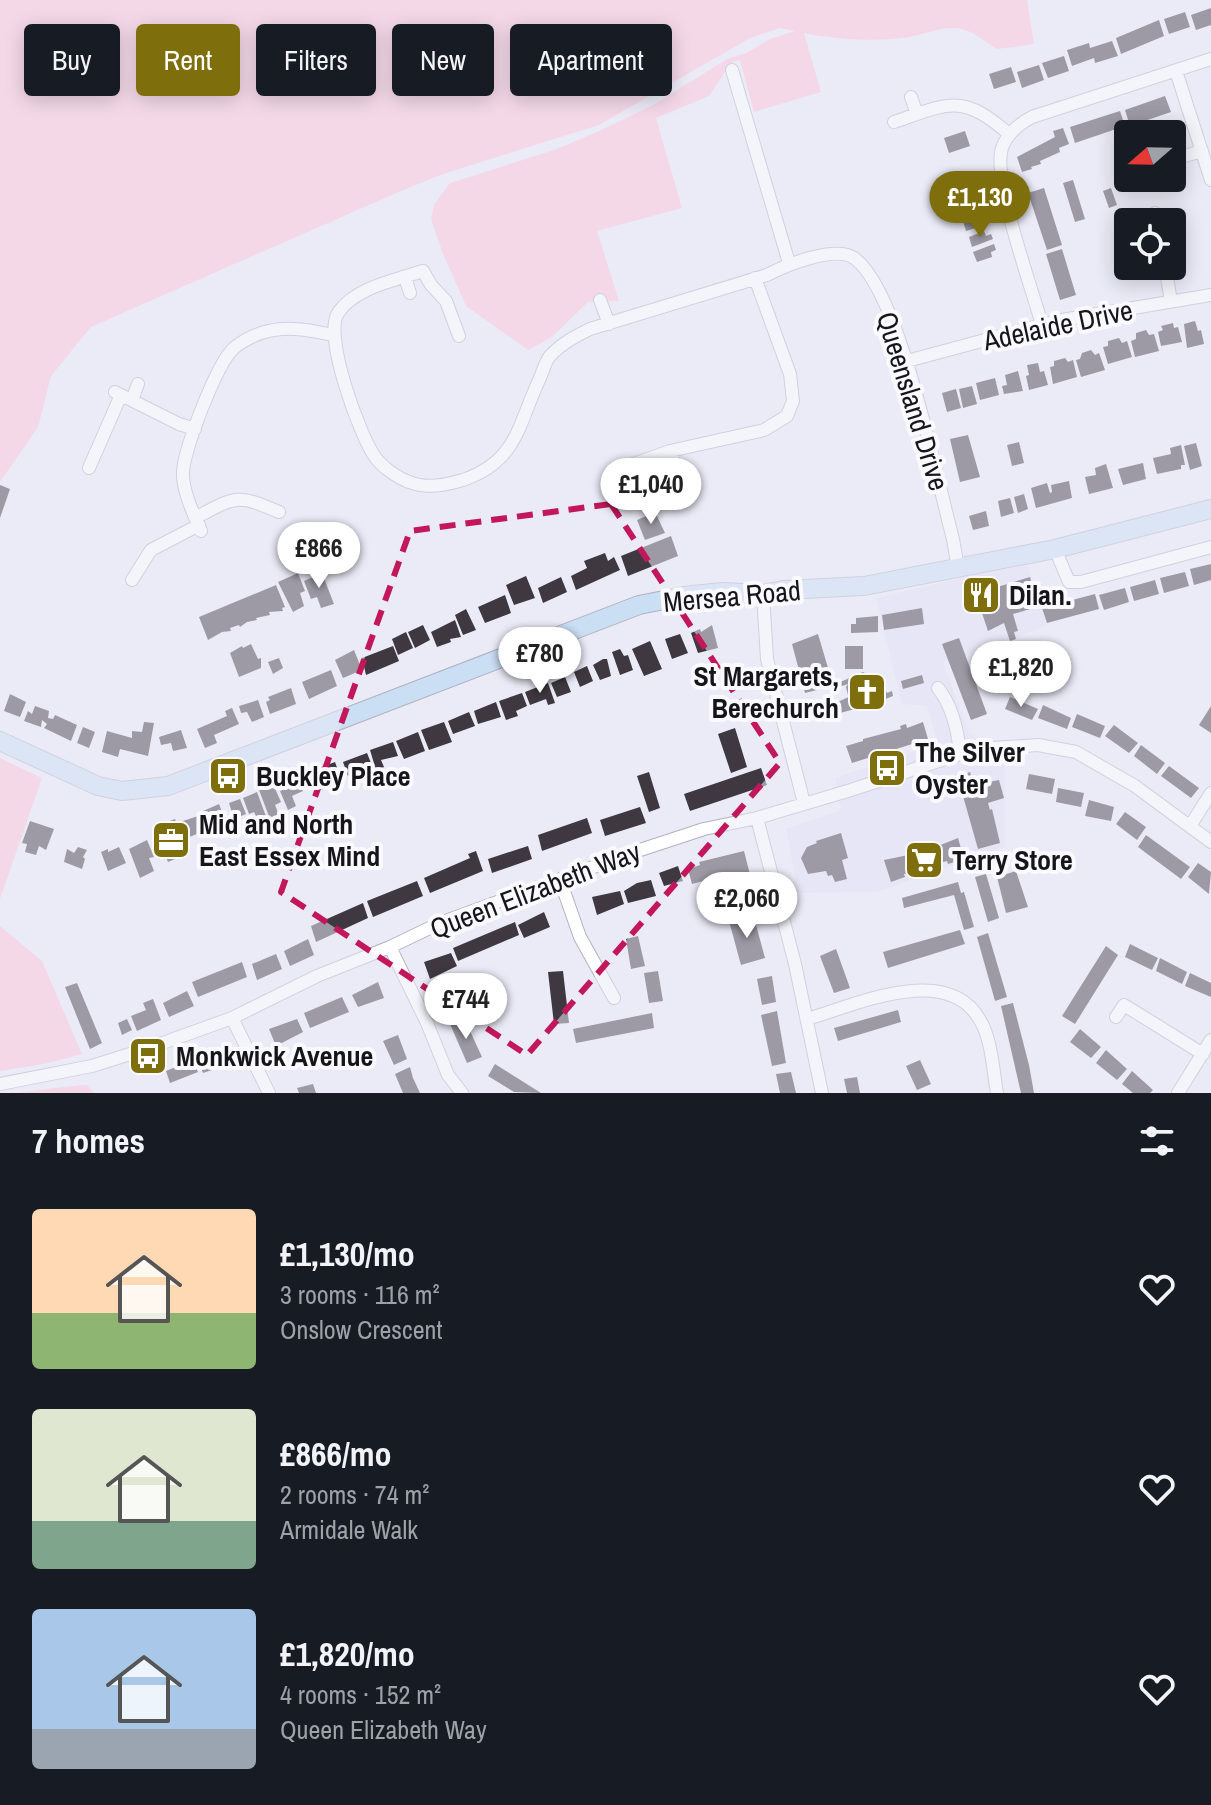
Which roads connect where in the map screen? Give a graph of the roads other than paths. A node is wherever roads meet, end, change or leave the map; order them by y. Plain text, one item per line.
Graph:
1 (1211, 59) edge
2 (732, 70) dead end
3 (1176, 71) junction
4 (736, 84) junction
5 (723, 89) dead end
6 (911, 97) dead end
7 (917, 114) junction
8 (894, 122) dead end
9 (1009, 134) junction
10 (1202, 151) junction
11 (1186, 156) edge
12 (1211, 180) edge
13 (789, 263) junction
14 (405, 277) junction
15 (755, 278) junction
16 (1167, 280) edge
17 (410, 293) dead end
18 (1211, 295) edge
19 (600, 300) dead end
20 (1171, 301) junction
21 (609, 324) junction
22 (1042, 325) junction
23 (334, 335) junction
24 (459, 336) dead end
25 (907, 361) junction
26 (138, 384) dead end
27 (123, 396) junction
28 (195, 429) junction
29 (670, 451) junction
30 (89, 468) dead end
31 (614, 471) dead end
32 (678, 473) dead end
33 (1211, 509) edge
34 (279, 512) dead end
35 (199, 524) junction
36 (1211, 547) edge
37 (1055, 549) junction
38 (958, 568) junction
39 (132, 580) dead end
40 (763, 594) junction
41 (938, 688) dead end
42 (0, 741) edge
43 (960, 754) junction
44 (1211, 793) edge
45 (804, 803) junction
46 (757, 818) junction
47 (1190, 826) junction
48 (1211, 842) edge
49 (560, 880) junction
50 (390, 947) junction
51 (1131, 993) dead end
52 (614, 998) dead end
53 (232, 1018) junction
54 (807, 1019) junction
55 (1211, 1040) edge
56 (1203, 1054) junction
57 (0, 1084) edge
58 (269, 1093) edge
59 (462, 1093) edge
60 (822, 1093) edge
61 (997, 1093) edge
62 (1178, 1093) edge

1 - 3 street
2 - 4 street
3 - 9 street
3 - 10 street
4 - 5 street
4 - 13 street
6 - 7 street
7 - 8 street
7 - 9 street
9 - 22 street
10 - 11 street
10 - 12 street
13 - 15 street, Queensland Drive
13 - 25 street, Queensland Drive
14 - 17 street
14 - 23 street
14 - 24 street
15 - 21 street, Queensland Drive
15 - 29 street
16 - 20 street
18 - 20 street, Adelaide Drive
19 - 21 street
20 - 22 street, Adelaide Drive
21 - 23 street, Queensland Drive
22 - 25 street, Adelaide Drive
23 - 28 street
25 - 38 street, Queensland Drive
26 - 27 street
27 - 28 street
27 - 30 street
28 - 35 street
29 - 31 street
29 - 32 street
33 - 37 main road, Mersea Road
34 - 35 street
35 - 39 street
36 - 37 street
37 - 38 main road, Mersea Road
38 - 40 main road, Mersea Road
40 - 42 main road, Mersea Road
40 - 45 street
41 - 43 street
43 - 45 street, Queen Elizabeth Way
43 - 47 street, Queen Elizabeth Way
44 - 47 street
45 - 46 street, Queen Elizabeth Way
46 - 49 street, Queen Elizabeth Way
46 - 54 street
47 - 48 street, Queen Elizabeth Way
49 - 50 street, Queen Elizabeth Way
49 - 52 street
50 - 53 street, Queen Elizabeth Way
50 - 59 street
51 - 56 street
53 - 57 street, Queen Elizabeth Way
53 - 58 street
54 - 60 street
54 - 61 street
55 - 56 street
56 - 62 street

